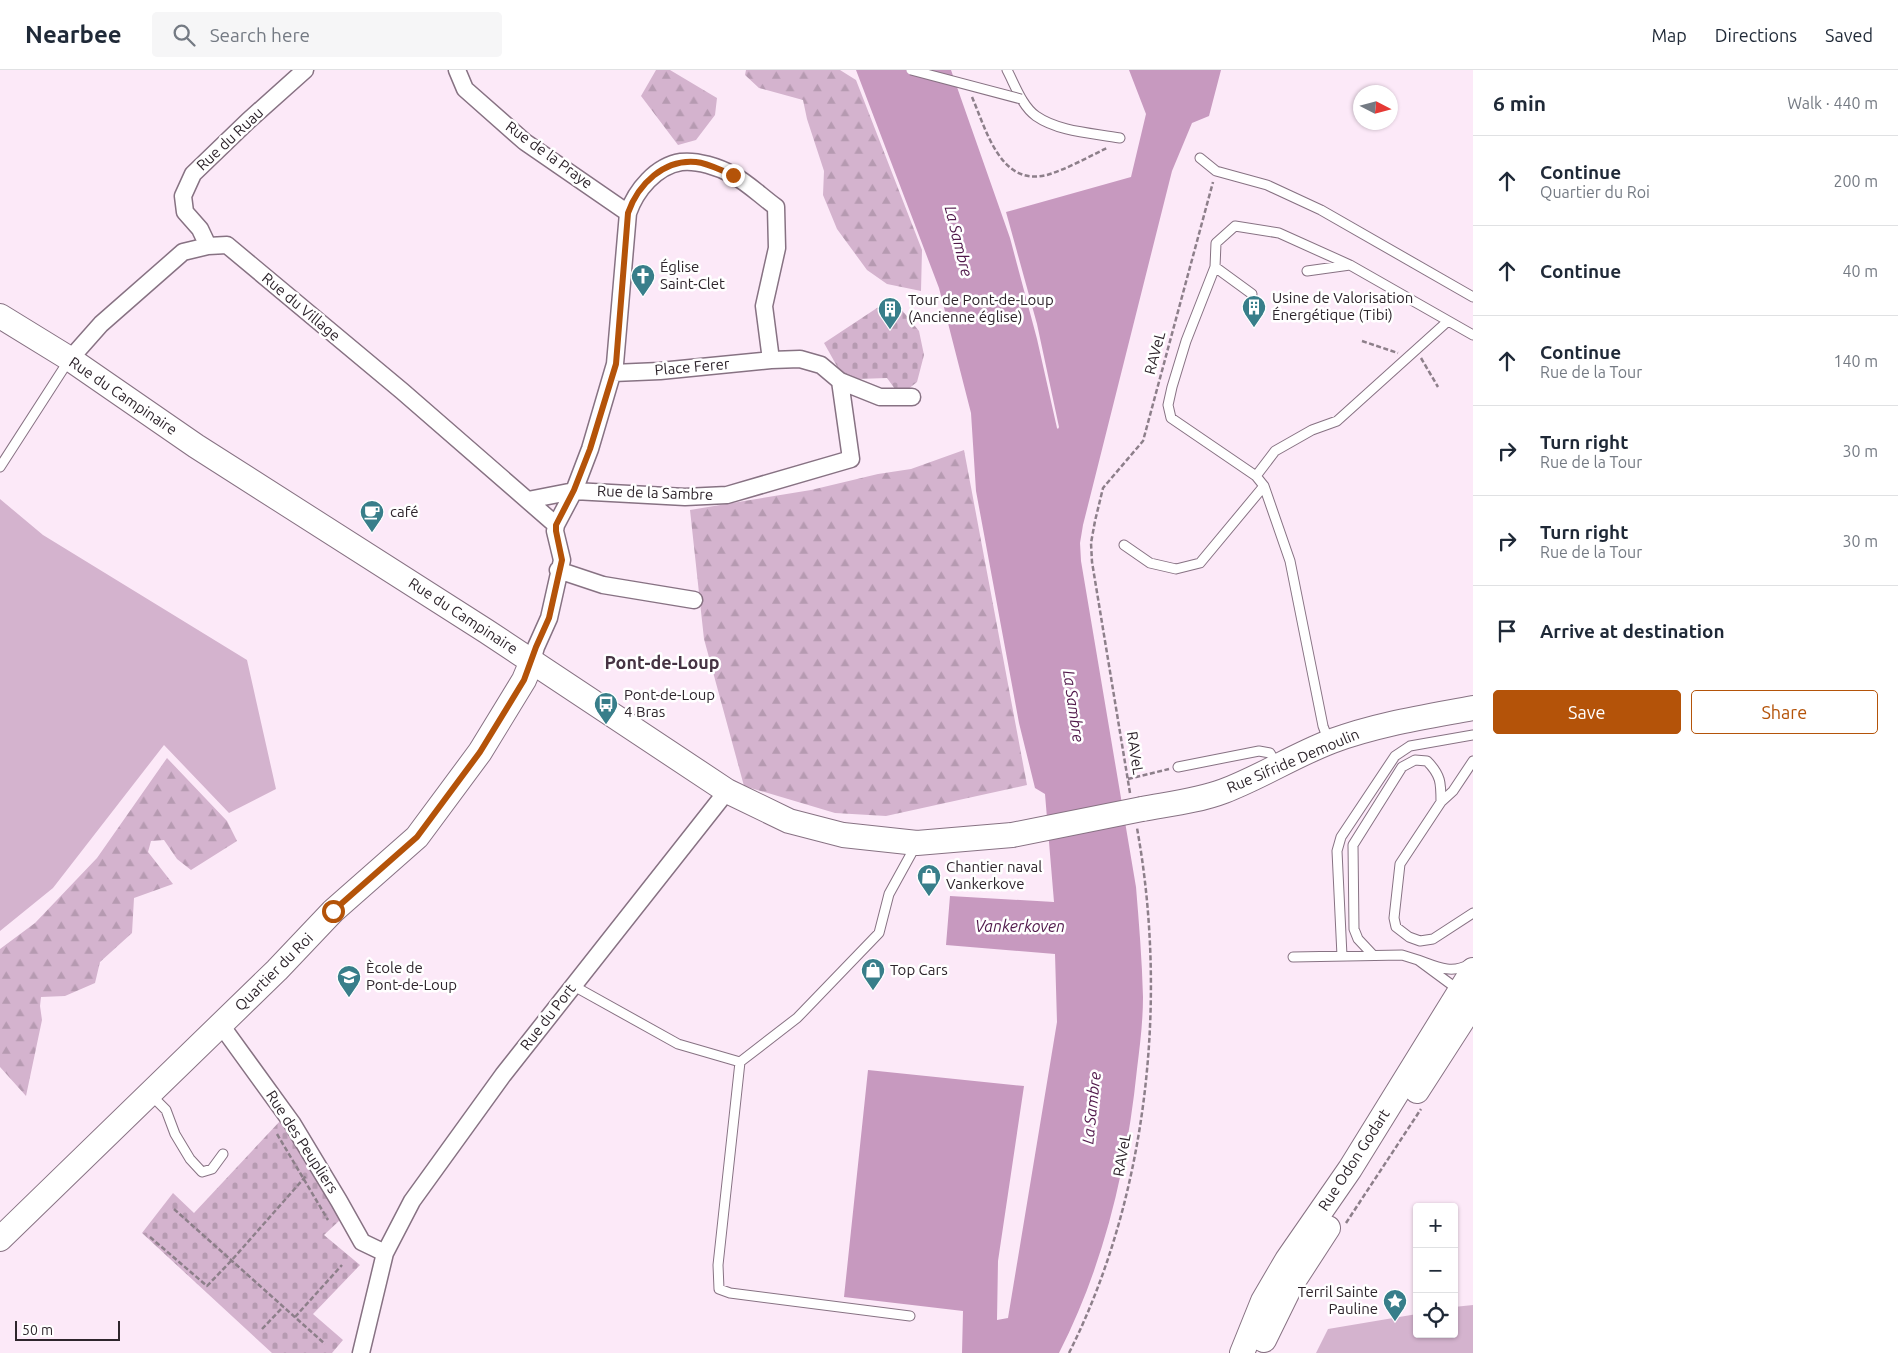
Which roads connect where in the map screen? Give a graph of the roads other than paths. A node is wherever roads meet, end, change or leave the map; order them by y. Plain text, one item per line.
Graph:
1 (306, 70) edge
2 (457, 70) edge
3 (911, 70) edge
4 (1007, 70) edge
5 (1021, 99) junction
6 (1120, 138) dead end
7 (1200, 158) dead end
8 (628, 213) junction
9 (208, 246) junction
10 (1350, 265) junction
11 (1215, 266) junction
12 (1307, 271) dead end
13 (1252, 294) dead end
14 (1473, 297) edge
15 (0, 316) edge
16 (1448, 321) junction
17 (1473, 335) edge
18 (70, 359) junction
19 (771, 360) junction
20 (613, 373) junction
21 (840, 381) junction
22 (912, 397) dead end
23 (0, 467) edge
24 (1256, 476) junction
25 (1264, 486) junction
26 (574, 490) junction
27 (528, 500) junction
28 (556, 525) junction
29 (1124, 544) dead end
30 (558, 570) junction
31 (694, 600) dead end
32 (532, 661) junction
33 (1473, 708) edge
34 (1473, 735) edge
35 (1329, 742) junction
36 (1473, 761) edge
37 (1178, 766) road end
38 (1278, 767) junction
39 (727, 791) junction
40 (1442, 802) junction
41 (1012, 835) joint
42 (917, 842) junction
43 (1473, 912) edge
44 (1373, 955) junction
45 (1342, 956) junction
46 (1293, 957) dead end
47 (1418, 960) junction
48 (1473, 961) edge
49 (1473, 970) edge
50 (572, 985) junction
51 (1469, 999) edge
52 (221, 1024) junction
53 (740, 1062) junction
54 (150, 1093) junction
55 (223, 1154) dead end
56 (0, 1238) edge
57 (385, 1254) junction
58 (910, 1316) dead end
59 (366, 1332) junction
60 (361, 1353) edge
61 (367, 1353) edge
62 (1242, 1353) edge
63 (1258, 1353) edge

1 - 9 street, Rue du Ruau
2 - 8 street, Rue de la Praye
3 - 5 lane, bridge
4 - 5 lane
5 - 6 lane
7 - 14 lane
8 - 19 street
8 - 20 street
9 - 18 street, Rue du Village
9 - 27 street, Rue du Village
10 - 11 lane
10 - 12 lane
10 - 16 lane
11 - 13 lane
11 - 24 lane
15 - 18 main road, Rue du Campinaire
16 - 17 lane
16 - 24 lane
18 - 23 lane
18 - 32 main road, Rue du Campinaire
19 - 20 street, Place Ferer
19 - 21 street, Place Ferer
20 - 26 street
21 - 22 street, Place Ferer
21 - 26 street, Rue de la Sambre
24 - 25 lane
25 - 29 lane
25 - 35 lane
26 - 27 street, Rue de la Sambre
26 - 28 street
27 - 28 street, Rue du Village
28 - 30 street, Quartier du Roi
30 - 31 street
30 - 32 street, Quartier du Roi
32 - 39 main road, Rue du Campinaire
32 - 52 main road, Quartier du Roi
33 - 35 main road, Rue Sifride Demoulin
34 - 45 lane
35 - 38 main road, Rue Sifride Demoulin
36 - 40 lane
37 - 38 lane
38 - 41 main road, Rue Sifride Demoulin, bridge
39 - 42 main road, Rue du Campinaire
39 - 50 street, Rue du Port
40 - 43 lane
40 - 44 lane
41 - 42 main road, Rue du Campinaire
42 - 53 lane
44 - 45 lane
44 - 47 lane
45 - 46 lane
47 - 48 lane
47 - 51 lane
49 - 51 main road, Rue Odon Godart
50 - 53 lane
50 - 57 street, Rue du Port
51 - 62 main road, Rue Odon Godart
51 - 63 main road, Rue Odon Godart
52 - 54 main road, Quartier du Roi
52 - 57 street, Rue des Peupliers
53 - 58 lane
54 - 55 lane
54 - 56 main road, Quartier du Roi
57 - 59 street, Rue du Port
59 - 60 street, Rue du Port
59 - 61 lane

